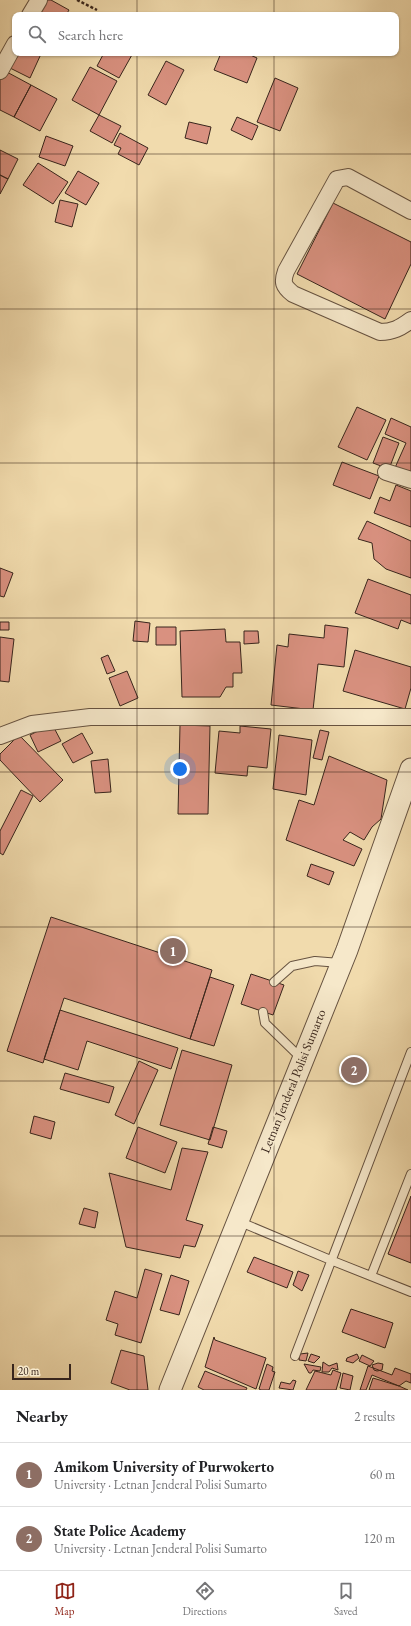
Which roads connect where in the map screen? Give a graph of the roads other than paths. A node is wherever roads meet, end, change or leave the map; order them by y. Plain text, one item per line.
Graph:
1 (39, 0) edge
2 (32, 12) edge
3 (12, 49) edge
4 (0, 71) edge
5 (411, 211) edge
6 (411, 320) edge
7 (386, 472) dead end
8 (411, 480) edge
9 (411, 717) edge
10 (0, 736) edge
11 (410, 776) edge
12 (341, 963) junction
13 (274, 982) dead end
14 (263, 1012) dead end
15 (411, 1052) edge
16 (302, 1059) junction
17 (411, 1174) edge
18 (237, 1220) junction
19 (333, 1261) junction
20 (371, 1276) junction
21 (411, 1292) edge
22 (295, 1356) dead end
23 (170, 1390) edge

1 - 2 street
3 - 4 street
5 - 6 street
7 - 8 street
9 - 10 street
11 - 12 street, Letnan Jenderal Polisi Sumarto
12 - 13 lane
12 - 16 street, Letnan Jenderal Polisi Sumarto
14 - 16 lane
15 - 19 lane
16 - 18 street, Letnan Jenderal Polisi Sumarto
17 - 20 lane
18 - 19 lane
18 - 23 street, Letnan Jenderal Polisi Sumarto
19 - 20 lane
19 - 22 lane
20 - 21 lane

